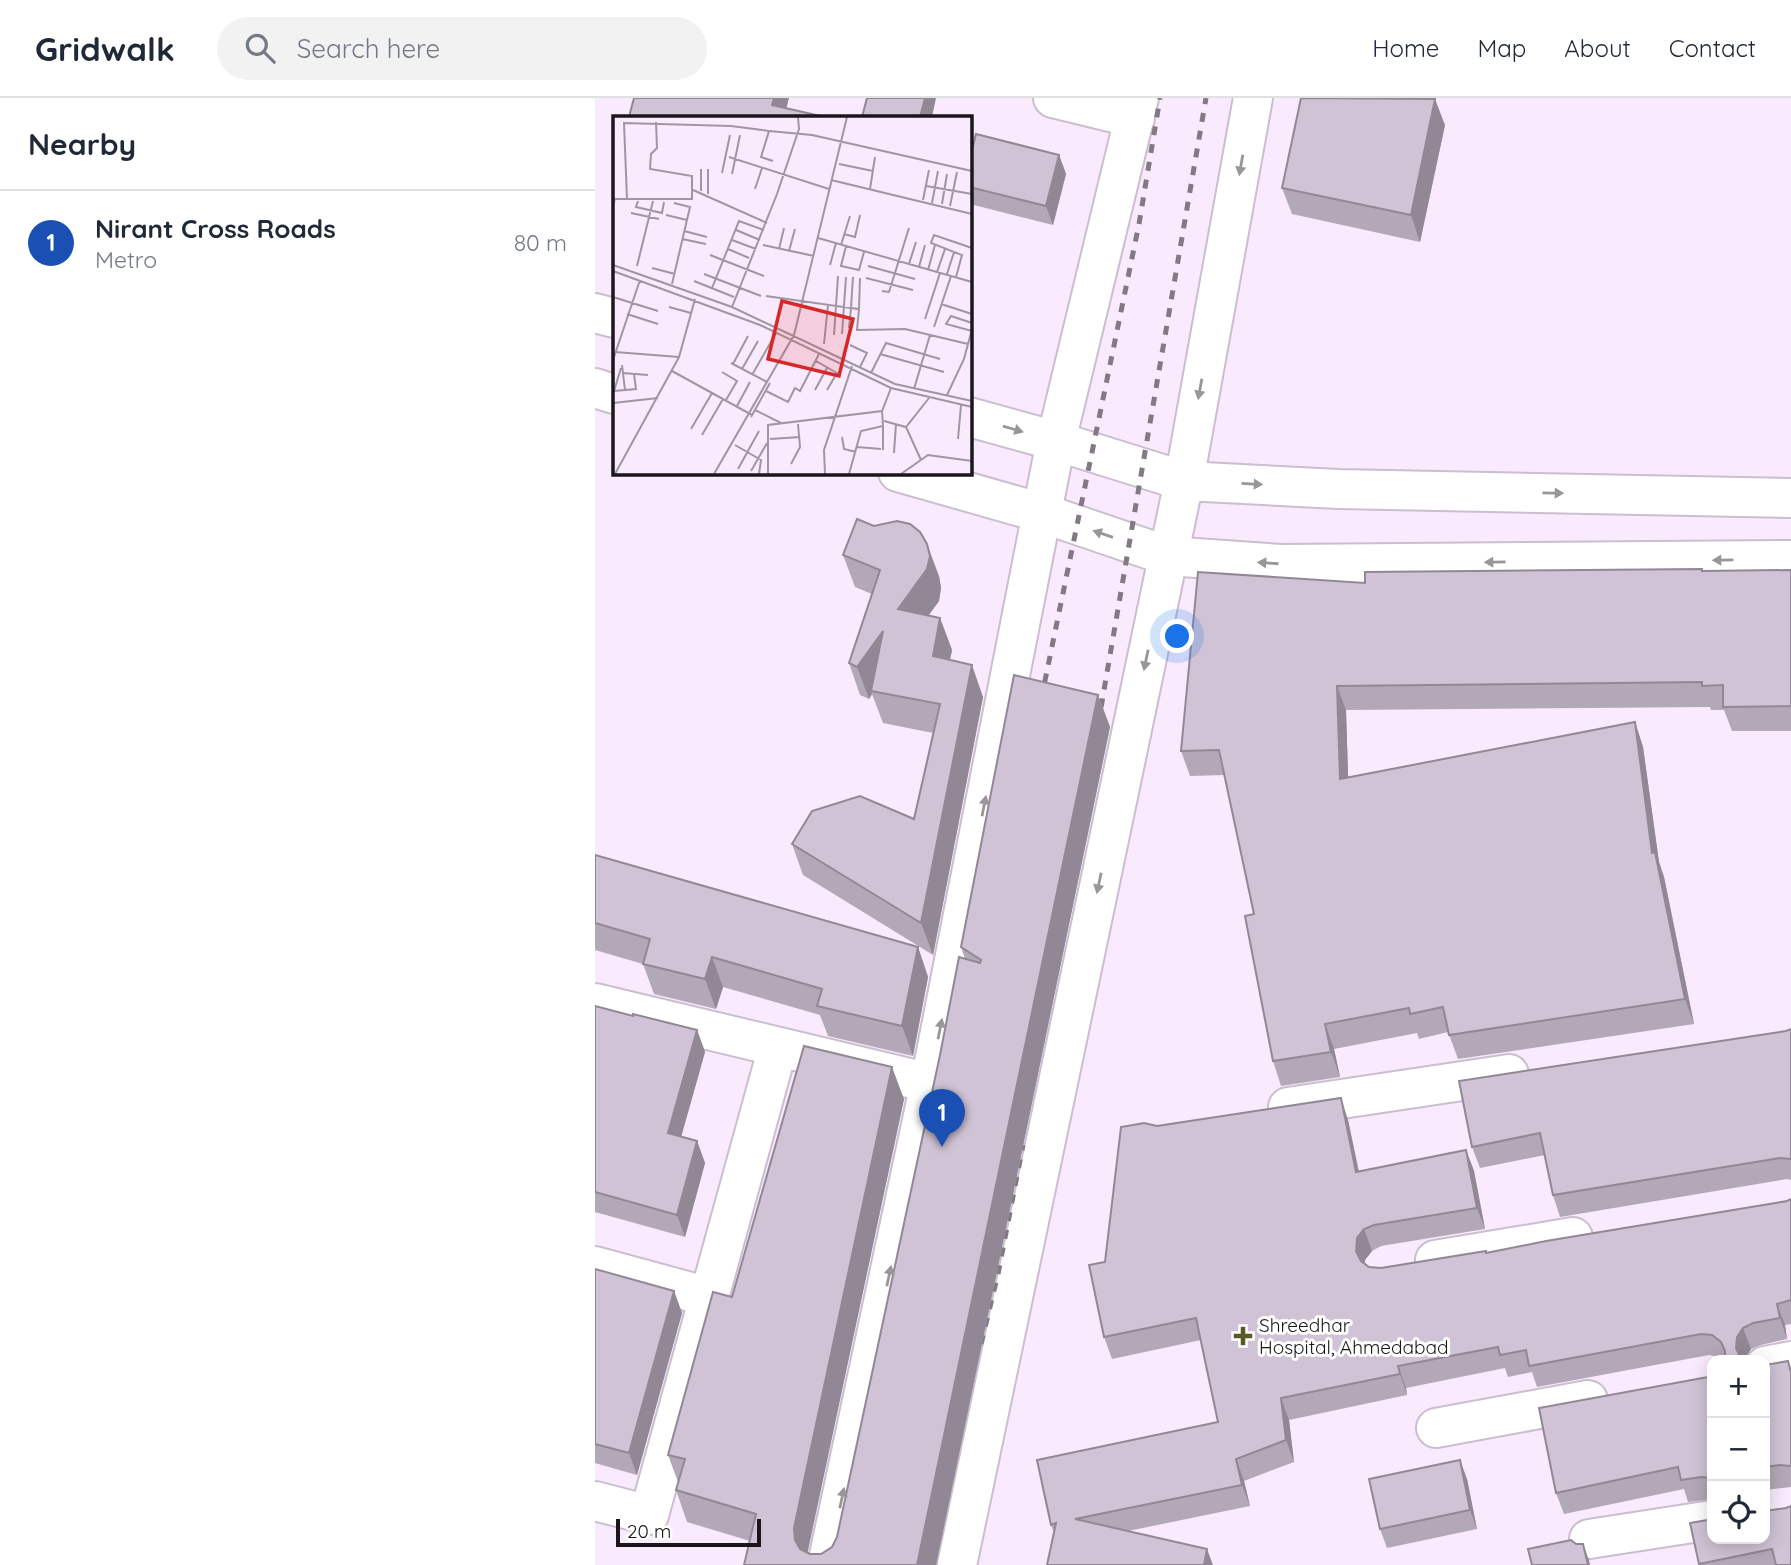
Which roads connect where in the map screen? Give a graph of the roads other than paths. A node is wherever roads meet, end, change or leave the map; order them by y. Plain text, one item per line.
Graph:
1 (1053, 98) edge
2 (1253, 98) edge
3 (1137, 108) edge
4 (595, 313) edge
5 (613, 318) edge
6 (595, 388) edge
7 (613, 394) edge
8 (971, 418) edge
9 (1056, 441) junction
10 (905, 474) edge
11 (1184, 481) junction
12 (1791, 498) edge
13 (1042, 513) junction
14 (1168, 556) junction
15 (1791, 560) edge
16 (595, 1003) edge
17 (778, 1047) junction
18 (1545, 1068) edge
19 (930, 1083) junction
20 (1257, 1112) edge
21 (1601, 1233) edge
22 (595, 1266) edge
23 (1398, 1266) edge
24 (709, 1297) junction
25 (1791, 1361) edge
26 (1770, 1365) edge
27 (1624, 1393) edge
28 (1436, 1428) dead end
29 (595, 1501) edge
30 (1707, 1521) edge
31 (1589, 1539) dead end
32 (827, 1565) edge
33 (957, 1565) edge

1 - 3 street
2 -> 11 street
3 - 9 street
4 - 5 street
6 - 7 street
8 -> 9 street
9 - 11 street
9 - 13 street
10 - 13 street
11 -> 12 street
11 - 14 street
14 -> 13 street
19 -> 13 street
15 -> 14 street
14 -> 33 street
16 - 17 street
17 - 19 street
17 - 24 street
18 - 20 street
32 -> 19 street
21 - 23 street
22 - 24 street
24 - 29 street
25 - 26 street
27 - 28 street
30 - 31 street

